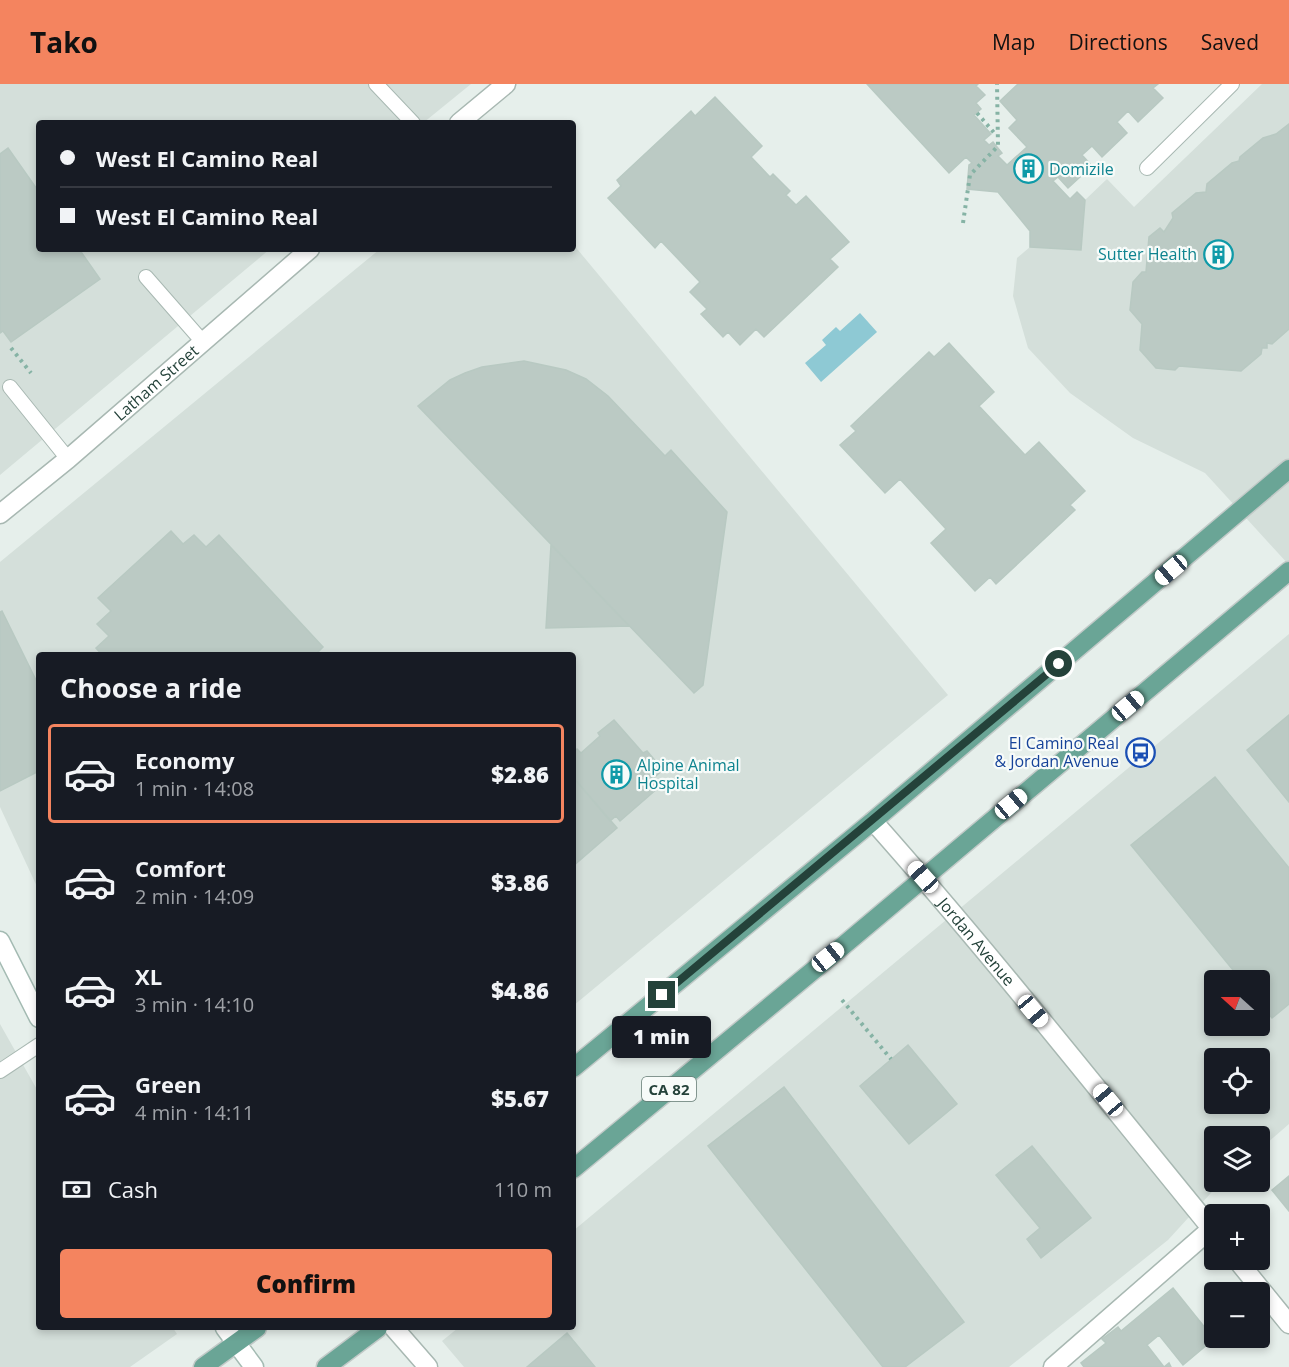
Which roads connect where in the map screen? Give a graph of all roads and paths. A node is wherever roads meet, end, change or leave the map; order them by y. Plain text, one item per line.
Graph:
1 (376, 84) edge
2 (506, 84) edge
3 (997, 84) edge
4 (1233, 84) edge
5 (977, 113) dead end
6 (410, 120) edge
7 (463, 120) edge
8 (997, 135) junction
9 (1147, 168) dead end
10 (963, 223) dead end
11 (307, 252) edge
12 (146, 277) dead end
13 (202, 342) junction
14 (10, 387) dead end
15 (68, 459) junction
16 (1289, 470) edge
17 (0, 514) edge
18 (1289, 571) edge
19 (873, 821) junction
20 (923, 877) junction
21 (0, 941) edge
22 (842, 1000) dead end
23 (36, 1011) edge
24 (36, 1048) edge
25 (891, 1059) dead end
26 (576, 1066) edge
27 (0, 1071) edge
28 (576, 1166) edge
29 (1204, 1220) edge
30 (1204, 1239) edge
31 (1245, 1270) edge
32 (1289, 1324) edge
33 (227, 1330) edge
34 (254, 1330) edge
35 (375, 1330) edge
36 (396, 1330) edge
37 (237, 1343) junction
38 (1061, 1364) edge
39 (203, 1367) edge
40 (254, 1367) edge
41 (326, 1367) edge
42 (428, 1367) edge

1 - 6 lane
2 - 7 street
3 - 8 path
4 - 9 lane
5 - 8 path
8 - 10 path
11 - 13 street, Latham Street
12 - 13 lane
13 - 15 street, Latham Street
14 - 15 lane
15 - 17 street, Latham Street
16 - 19 main road
18 - 20 main road, CA 82
19 - 20 street, Jordan Avenue
19 - 26 main road
20 - 28 main road, CA 82
20 - 29 street, Jordan Avenue
21 - 23 street
22 - 25 path
24 - 27 lane
30 - 38 street
31 - 32 street
33 - 37 street
34 - 37 main road
35 - 41 main road
36 - 42 street
37 - 39 main road
37 - 40 street

